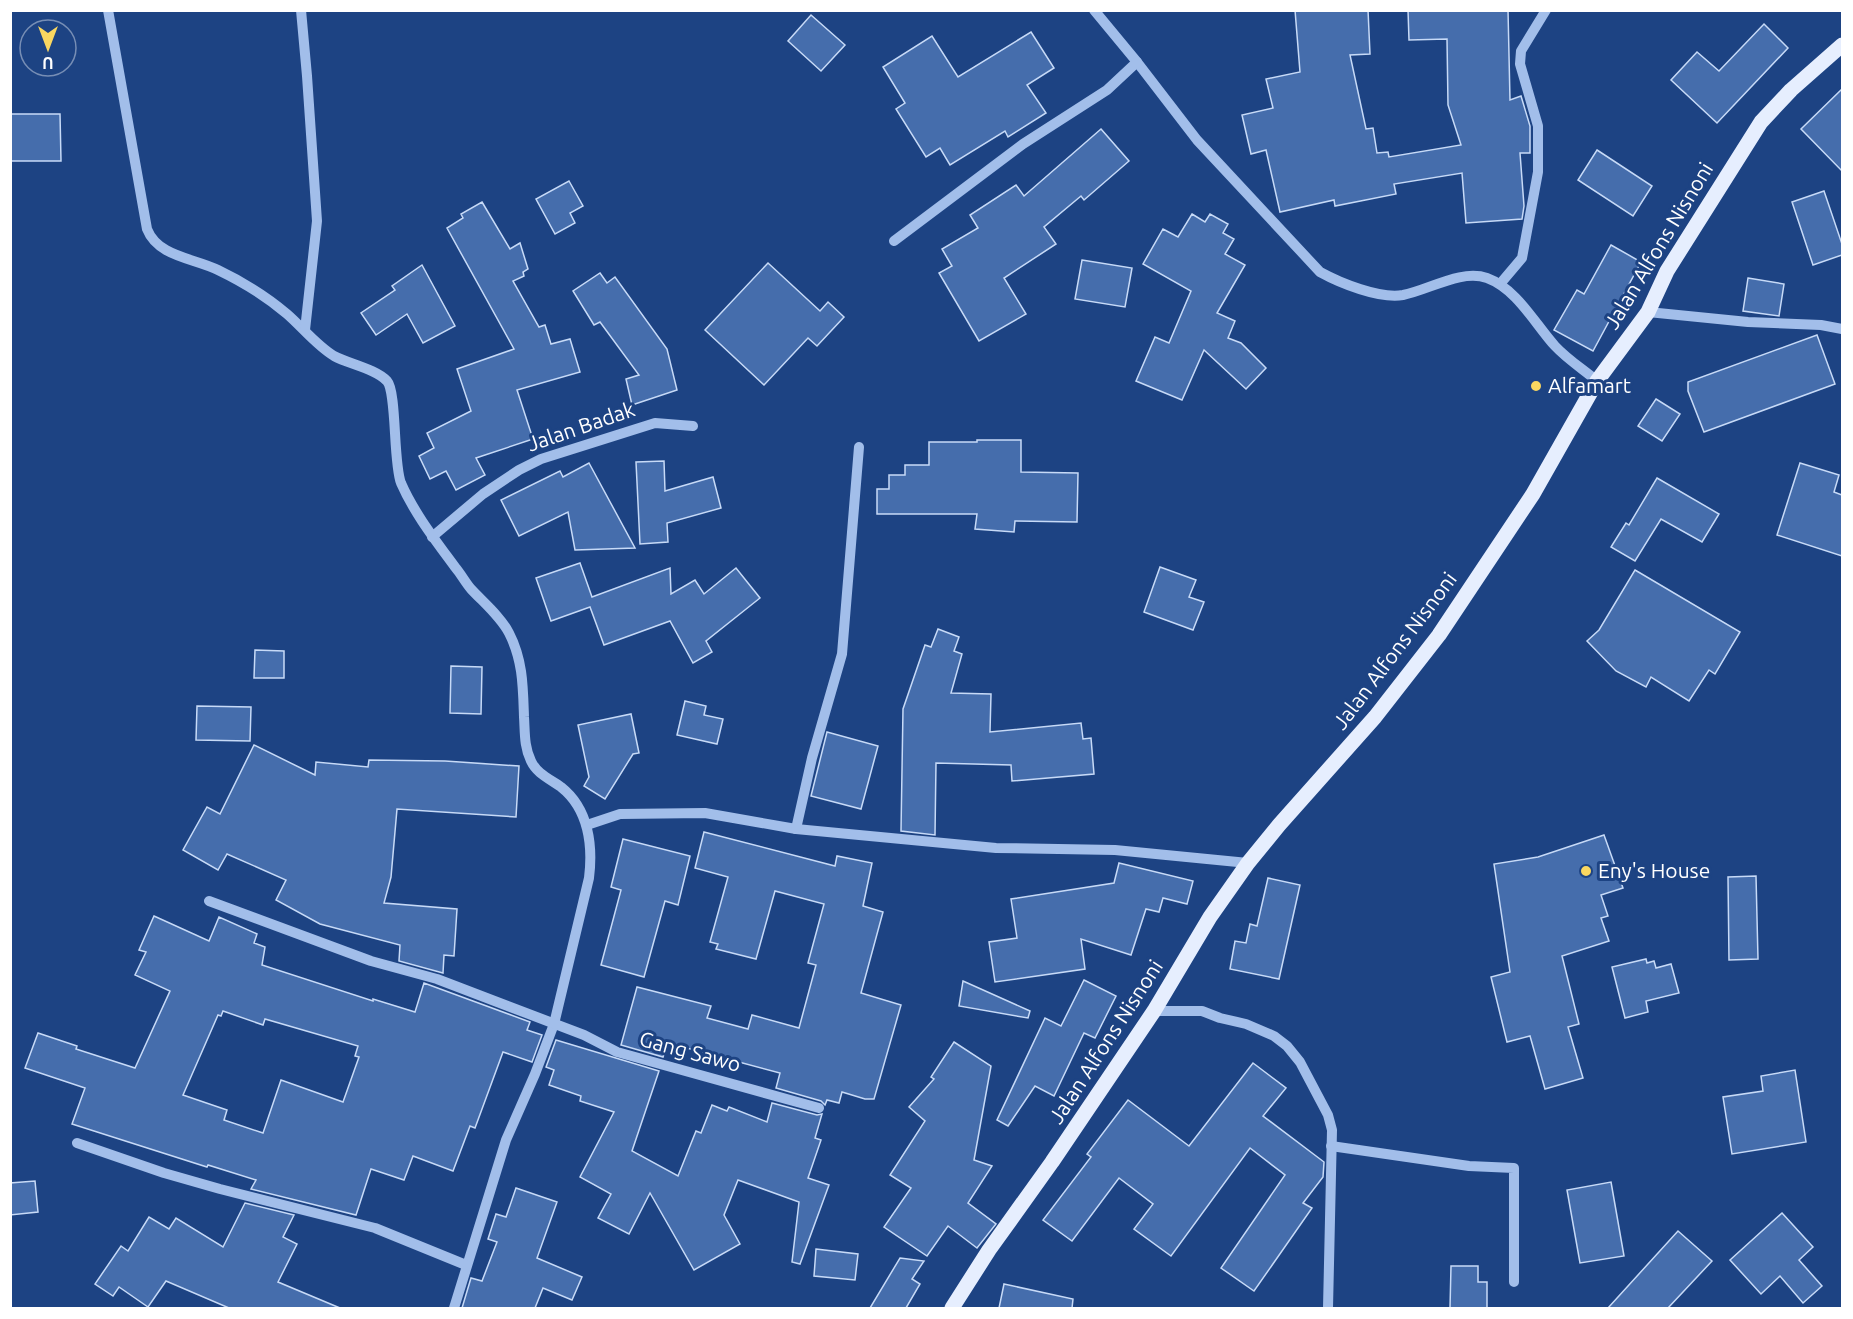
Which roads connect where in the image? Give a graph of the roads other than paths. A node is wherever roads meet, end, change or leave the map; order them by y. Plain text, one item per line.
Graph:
1 (108, 10) edge
2 (301, 10) edge
3 (1094, 10) edge
4 (1546, 10) edge
5 (1842, 45) edge
6 (1137, 62) junction
7 (894, 241) dead end
8 (1500, 285) junction
9 (1648, 312) junction
10 (1842, 329) edge
11 (305, 330) junction
12 (1598, 381) junction
13 (693, 426) dead end
14 (859, 447) dead end
15 (432, 537) junction
16 (587, 825) junction
17 (796, 830) junction
18 (1248, 863) junction
19 (209, 900) dead end
20 (1154, 1011) junction
21 (554, 1024) junction
22 (819, 1108) dead end
23 (77, 1143) dead end
24 (1332, 1146) junction
25 (466, 1264) junction
26 (1514, 1282) dead end
27 (454, 1308) edge
28 (952, 1308) edge
29 (1328, 1308) edge

1 - 11 street
2 - 11 street
3 - 6 street
4 - 8 street
5 - 9 main road, Jalan Alfons Nisnoni
6 - 7 street
6 - 8 street
8 - 12 street
9 - 10 street
9 - 12 main road, Jalan Alfons Nisnoni
11 - 15 street
12 - 18 main road, Jalan Alfons Nisnoni
13 - 15 street, Jalan Badak
14 - 17 street
15 - 16 street
16 - 17 street
16 - 21 street
17 - 18 street
18 - 20 main road, Jalan Alfons Nisnoni
19 - 21 street, Gang Sawo
20 - 24 street
20 - 28 main road, Jalan Alfons Nisnoni
21 - 22 street, Gang Sawo
21 - 25 street
23 - 25 street
24 - 26 street
24 - 29 street
25 - 27 street

